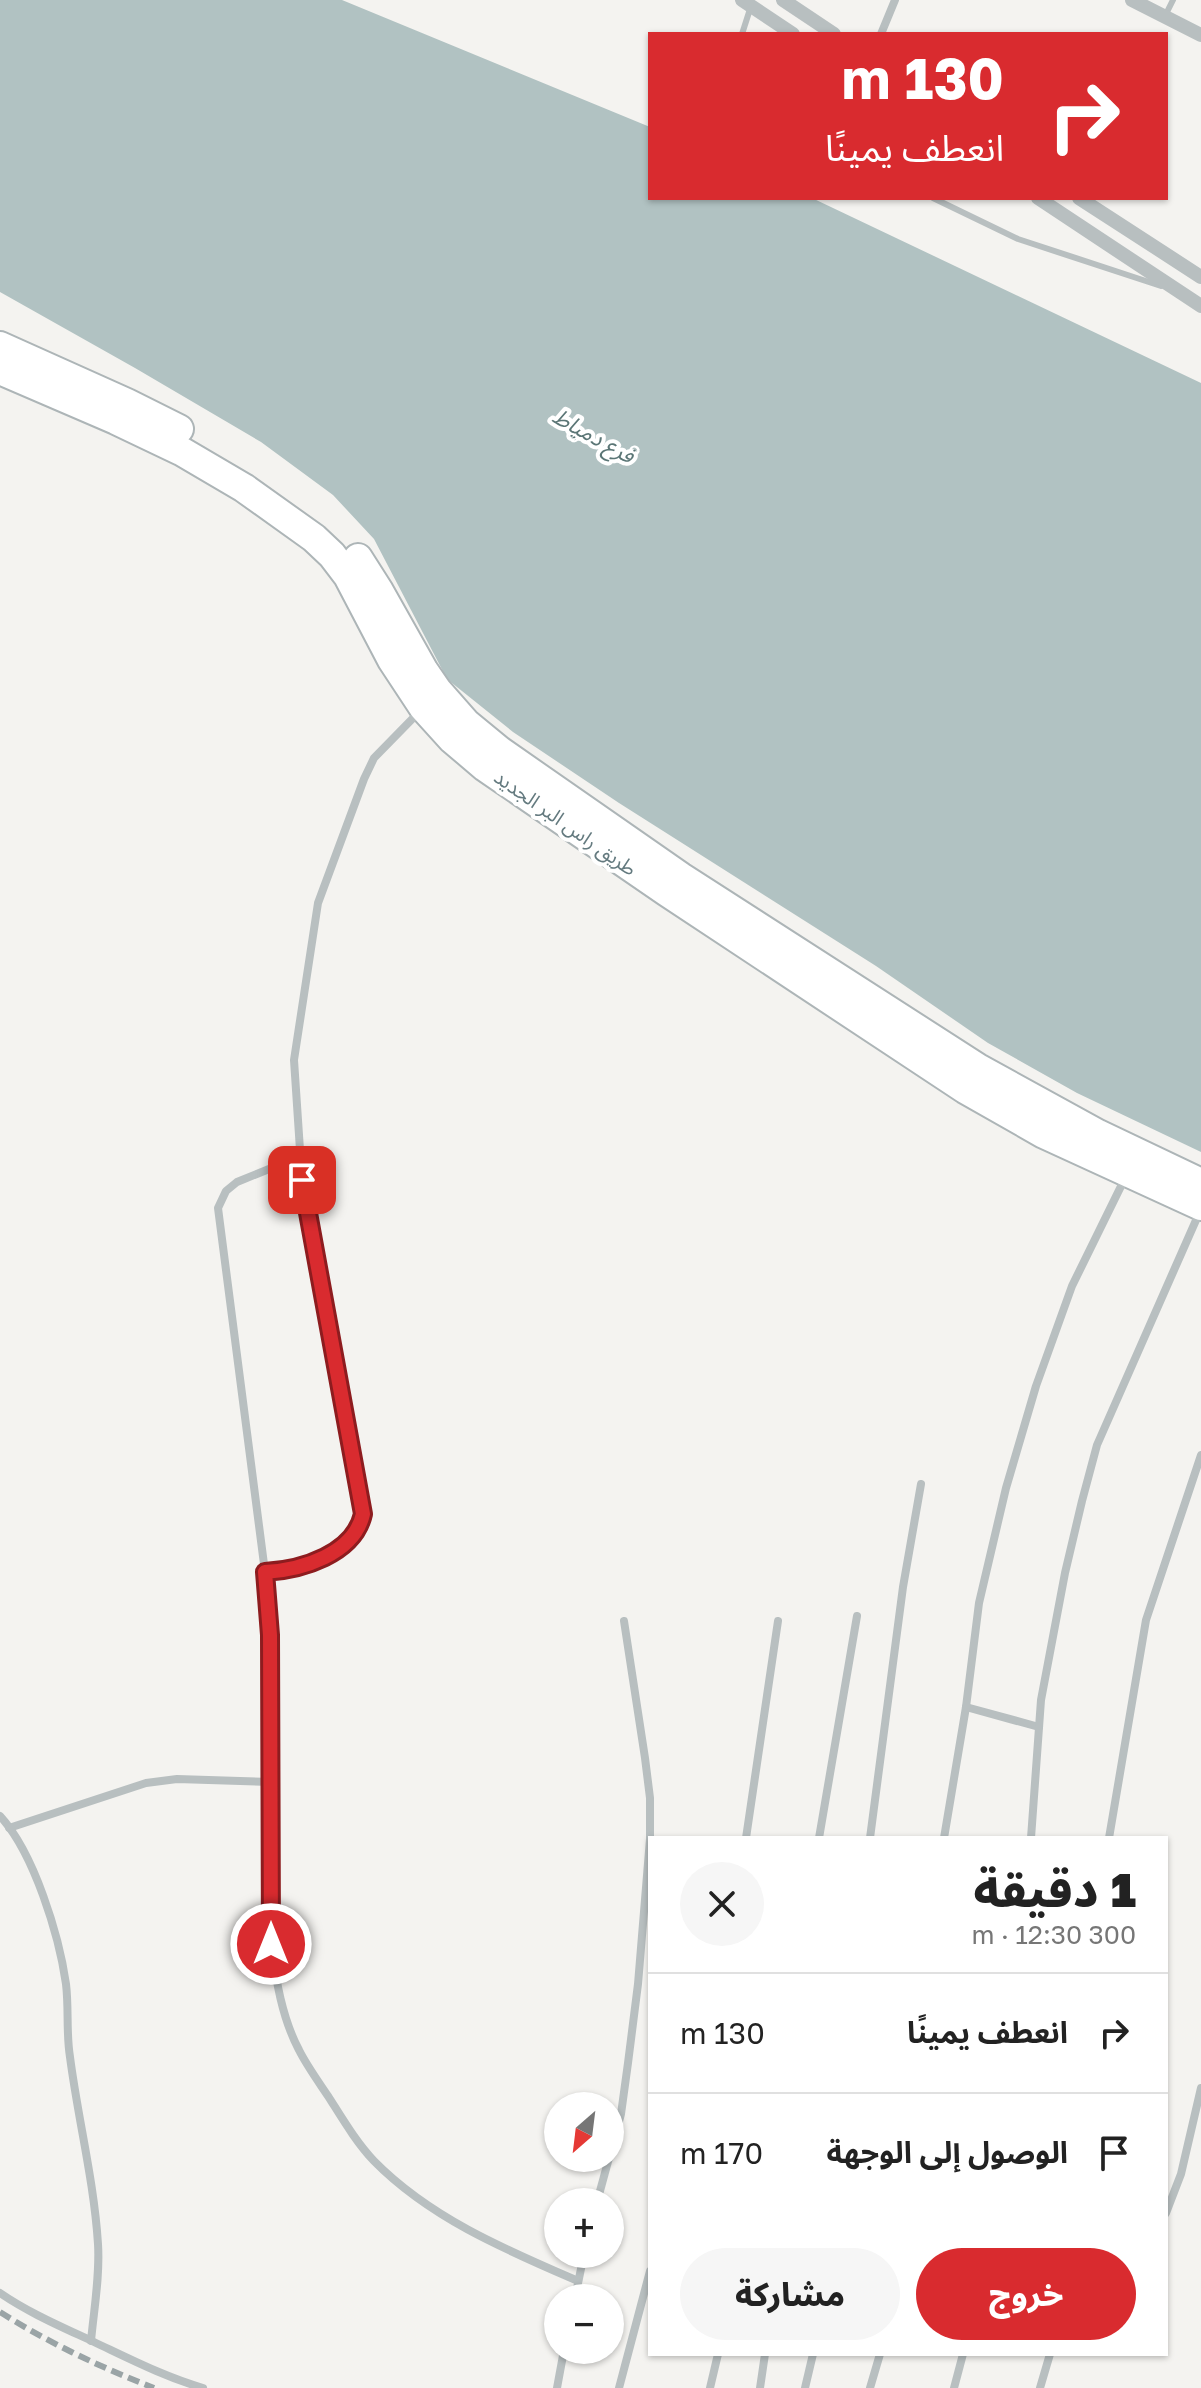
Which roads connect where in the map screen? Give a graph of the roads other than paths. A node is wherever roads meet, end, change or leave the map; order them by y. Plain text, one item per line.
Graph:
1 (783, 0) edge
2 (895, 0) edge
3 (1132, 0) edge
4 (1173, 0) edge
5 (746, 3) edge
6 (1149, 4) edge
7 (1165, 16) junction
8 (742, 32) edge
9 (790, 32) edge
10 (831, 32) edge
11 (882, 32) edge
12 (1201, 35) edge
13 (937, 200) edge
14 (1041, 200) edge
15 (1082, 200) edge
16 (1201, 277) edge
17 (1179, 292) junction
18 (1201, 306) edge
19 (0, 346) edge
20 (0, 370) edge
21 (47, 380) junction
22 (423, 707) junction
23 (674, 885) junction
24 (301, 1156) junction
25 (1127, 1173) junction
26 (1201, 1183) edge
27 (1201, 1207) edge
28 (1201, 1455) edge
29 (921, 1484) dead end
30 (265, 1572) junction
31 (857, 1616) dead end
32 (624, 1621) dead end
33 (778, 1621) dead end
34 (966, 1707) junction
35 (1039, 1727) junction
36 (271, 1782) junction
37 (0, 1816) edge
38 (9, 1828) junction
39 (650, 1836) edge
40 (746, 1836) edge
41 (819, 1836) edge
42 (870, 1836) edge
43 (944, 1836) edge
44 (1031, 1836) edge
45 (1109, 1836) edge
46 (648, 1862) edge
47 (1201, 2088) edge
48 (624, 2092) edge
49 (1168, 2208) edge
50 (581, 2268) edge
51 (648, 2279) edge
52 (578, 2281) junction
53 (577, 2284) edge
54 (0, 2293) edge
55 (91, 2341) junction
56 (718, 2356) edge
57 (765, 2356) edge
58 (813, 2356) edge
59 (879, 2356) edge
60 (962, 2356) edge
61 (1049, 2356) edge
62 (561, 2364) edge
63 (203, 2388) edge
64 (557, 2388) edge
65 (619, 2388) edge
66 (710, 2388) edge
67 (760, 2388) edge
68 (805, 2388) edge
69 (870, 2388) edge
70 (954, 2388) edge
71 (1040, 2388) edge

1 - 10 street
2 - 11 street
3 - 6 street
4 - 7 lane
5 - 8 lane
5 - 9 street
6 - 7 street
7 - 12 street
13 - 17 lane
14 - 17 street
15 - 16 street
17 - 18 street
19 - 21 main road, طريق راس البر الجديد
20 - 21 main road, طريق راس البر الجديد
21 - 22 main road, طريق راس البر الجديد
21 - 23 main road, طريق راس البر الجديد
22 - 23 main road, طريق راس البر الجديد
22 - 24 street
23 - 25 main road, طريق راس البر الجديد
23 - 26 main road, طريق راس البر الجديد
24 - 30 street
24 - 30 street
25 - 27 main road, طريق راس البر الجديد
25 - 34 street
27 - 35 street
28 - 45 street
29 - 42 street
30 - 36 street
31 - 41 street
32 - 39 street
33 - 40 street
34 - 35 street
34 - 43 street
35 - 44 street
36 - 38 street
36 - 52 street
37 - 38 street
38 - 55 street
46 - 48 street
47 - 49 street
50 - 52 street
51 - 65 street
52 - 53 street
54 - 55 street
55 - 63 street
56 - 66 street
57 - 67 street
58 - 68 street
59 - 69 street
60 - 70 street
61 - 71 street
62 - 64 street

